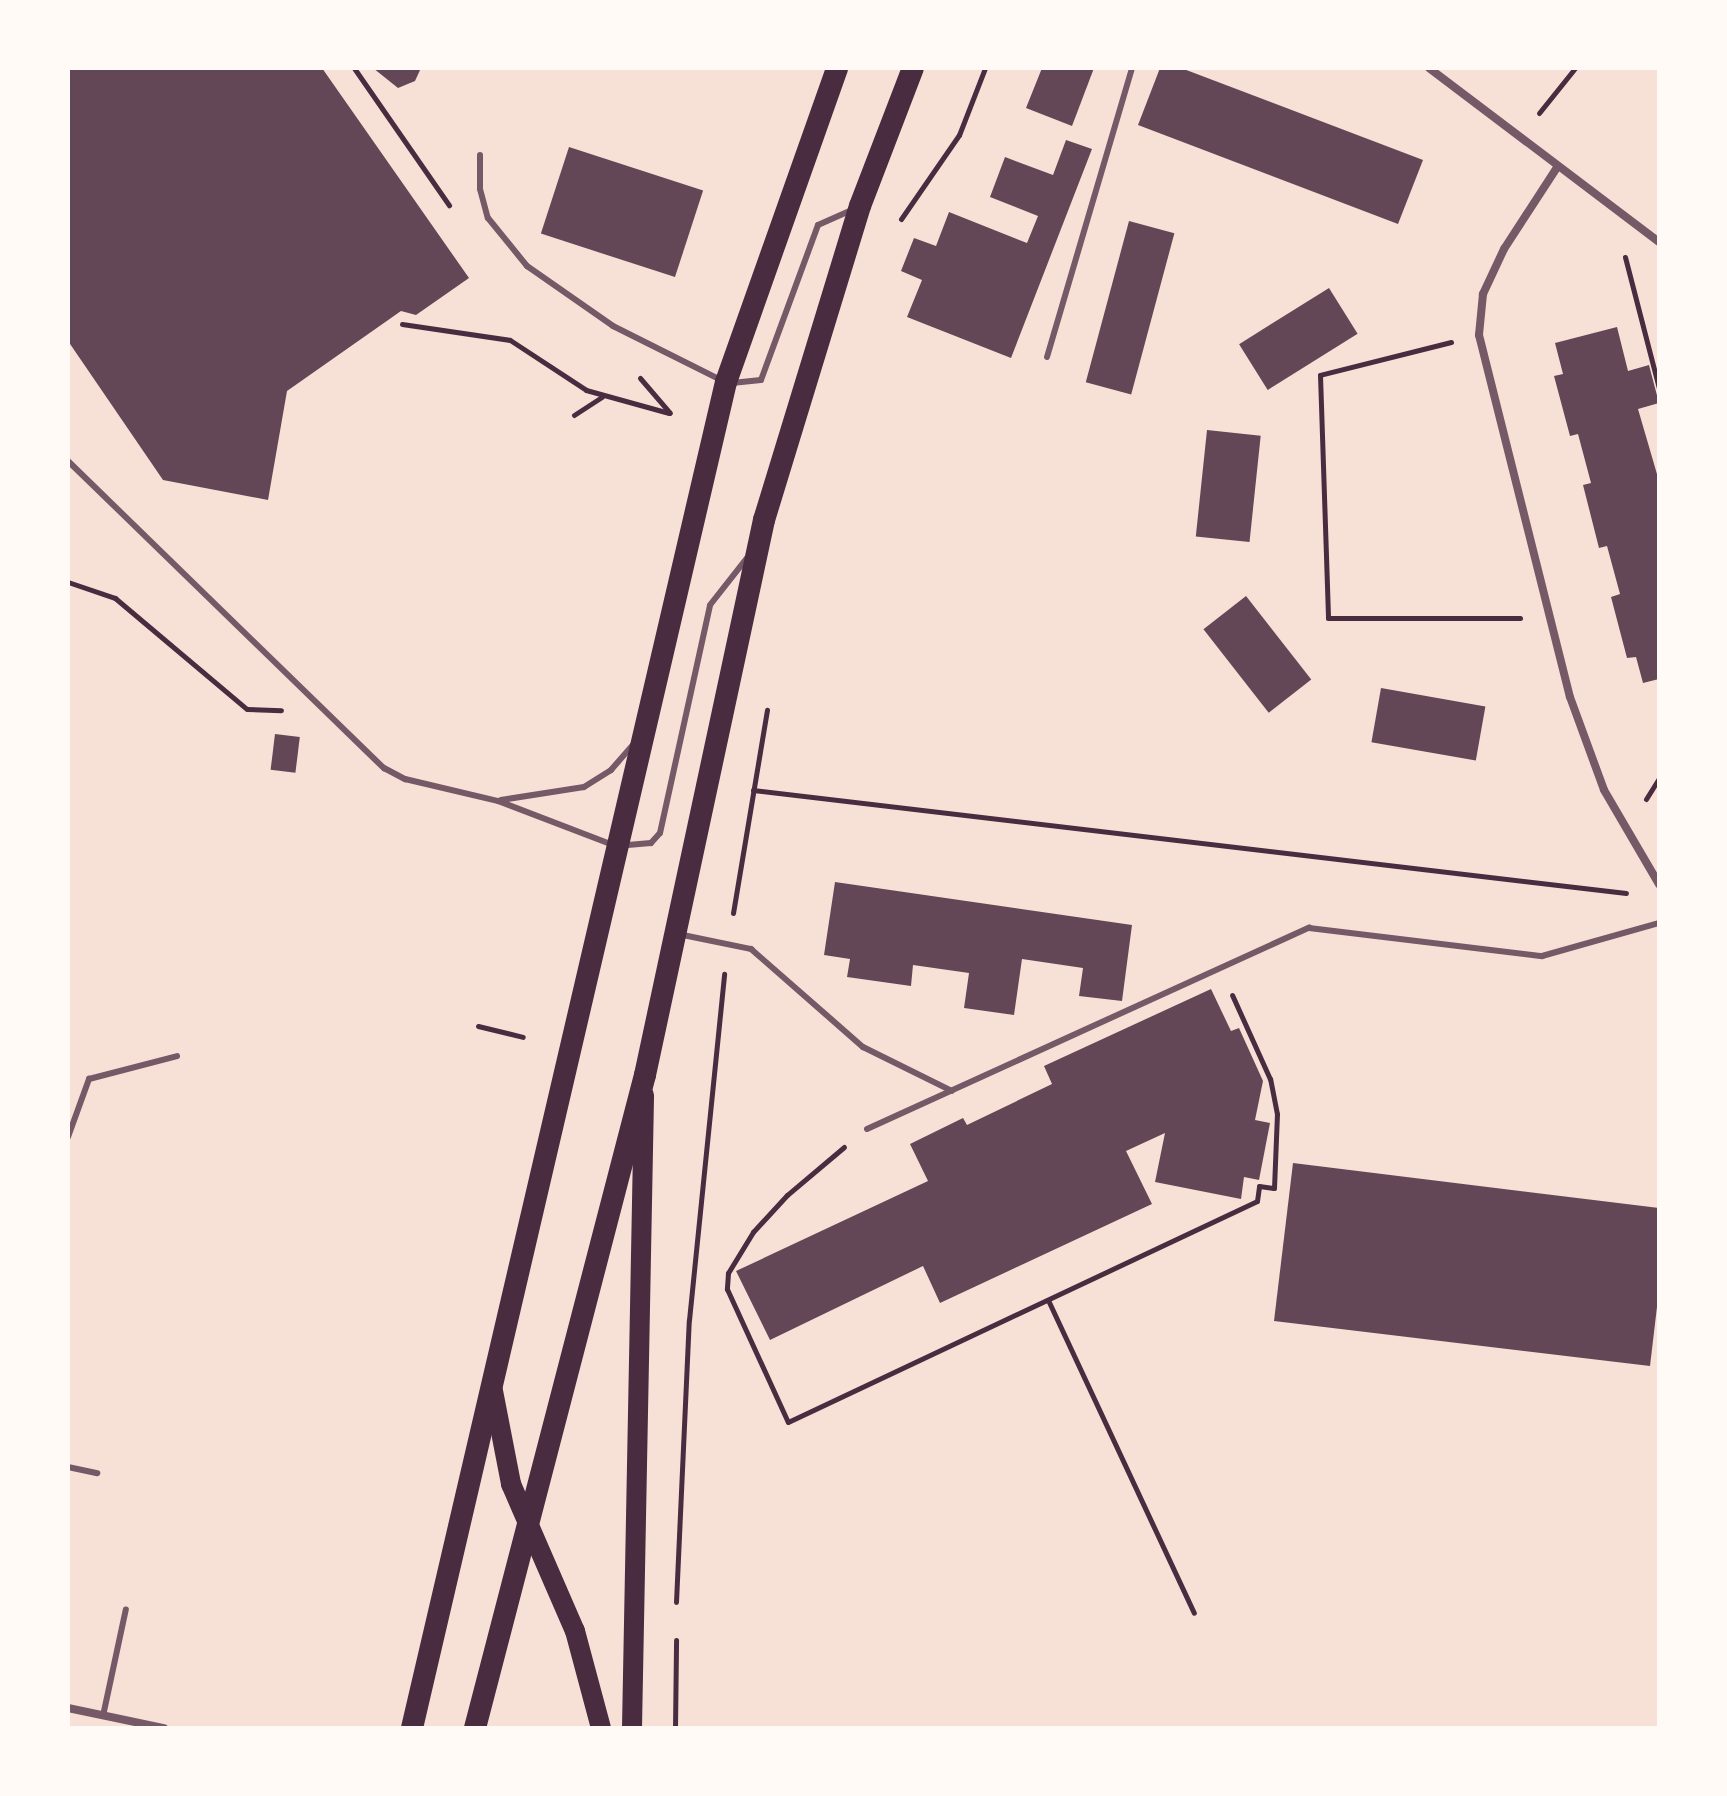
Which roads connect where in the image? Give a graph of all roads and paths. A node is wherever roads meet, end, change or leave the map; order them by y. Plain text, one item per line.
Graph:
1 (837, 68) edge
2 (913, 68) edge
3 (985, 68) edge
4 (1132, 68) edge
5 (1429, 68) edge
6 (1575, 68) edge
7 (1519, 139) junction
8 (480, 155) dead end
9 (1556, 169) junction
10 (860, 206) junction
11 (1613, 209) junction
12 (896, 231) dead end
13 (1659, 242) edge
14 (402, 324) dead end
15 (1479, 335) junction
16 (1047, 357) dead end
17 (726, 382) junction
18 (1659, 388) edge
19 (602, 397) junction
20 (670, 413) dead end
21 (574, 415) dead end
22 (68, 461) edge
23 (758, 545) junction
24 (68, 582) edge
25 (1550, 618) junction
26 (769, 695) dead end
27 (286, 711) dead end
28 (641, 735) junction
29 (753, 790) junction
30 (498, 801) junction
31 (616, 846) junction
32 (1659, 884) edge
33 (1629, 893) dead end
34 (1659, 923) edge
35 (674, 933) junction
36 (728, 945) junction
37 (1221, 969) junction
38 (478, 1026) dead end
39 (523, 1037) dead end
40 (177, 1056) dead end
41 (645, 1075) junction
42 (952, 1091) junction
43 (867, 1129) joint
44 (68, 1137) edge
45 (1048, 1300) junction
46 (492, 1384) junction
47 (68, 1467) edge
48 (97, 1473) dead end
49 (526, 1522) junction
50 (676, 1608) dead end
51 (126, 1609) dead end
52 (1194, 1613) dead end
53 (676, 1623) dead end
54 (68, 1708) edge
55 (103, 1716) junction
56 (164, 1728) edge
57 (412, 1728) edge
58 (475, 1728) edge
59 (601, 1728) edge
60 (632, 1728) edge
61 (675, 1728) edge

1 - 17 highway
2 - 10 highway
3 - 12 path
4 - 16 lane
5 - 7 street
6 - 7 path
7 - 9 street
8 - 17 lane
9 - 11 street
9 - 15 street
10 - 17 lane
10 - 23 highway
11 - 13 street
11 - 18 path
14 - 19 path
15 - 25 street
15 - 25 path
17 - 28 highway
19 - 20 path
19 - 21 path
22 - 30 lane
23 - 31 lane
23 - 35 highway
24 - 27 path
25 - 32 street
26 - 29 path
28 - 30 lane
28 - 31 highway
29 - 33 path
29 - 36 path
30 - 31 lane
31 - 46 highway
34 - 37 lane
35 - 36 lane
35 - 41 highway
36 - 42 lane
36 - 50 path
37 - 42 lane
37 - 45 path
38 - 39 path
40 - 44 lane
41 - 49 highway
41 - 60 main road
42 - 43 lane
43 - 45 path
45 - 52 path
46 - 49 main road
46 - 57 highway
47 - 48 lane
49 - 58 highway
49 - 59 main road
51 - 55 lane
53 - 61 path
54 - 55 street
55 - 56 street

